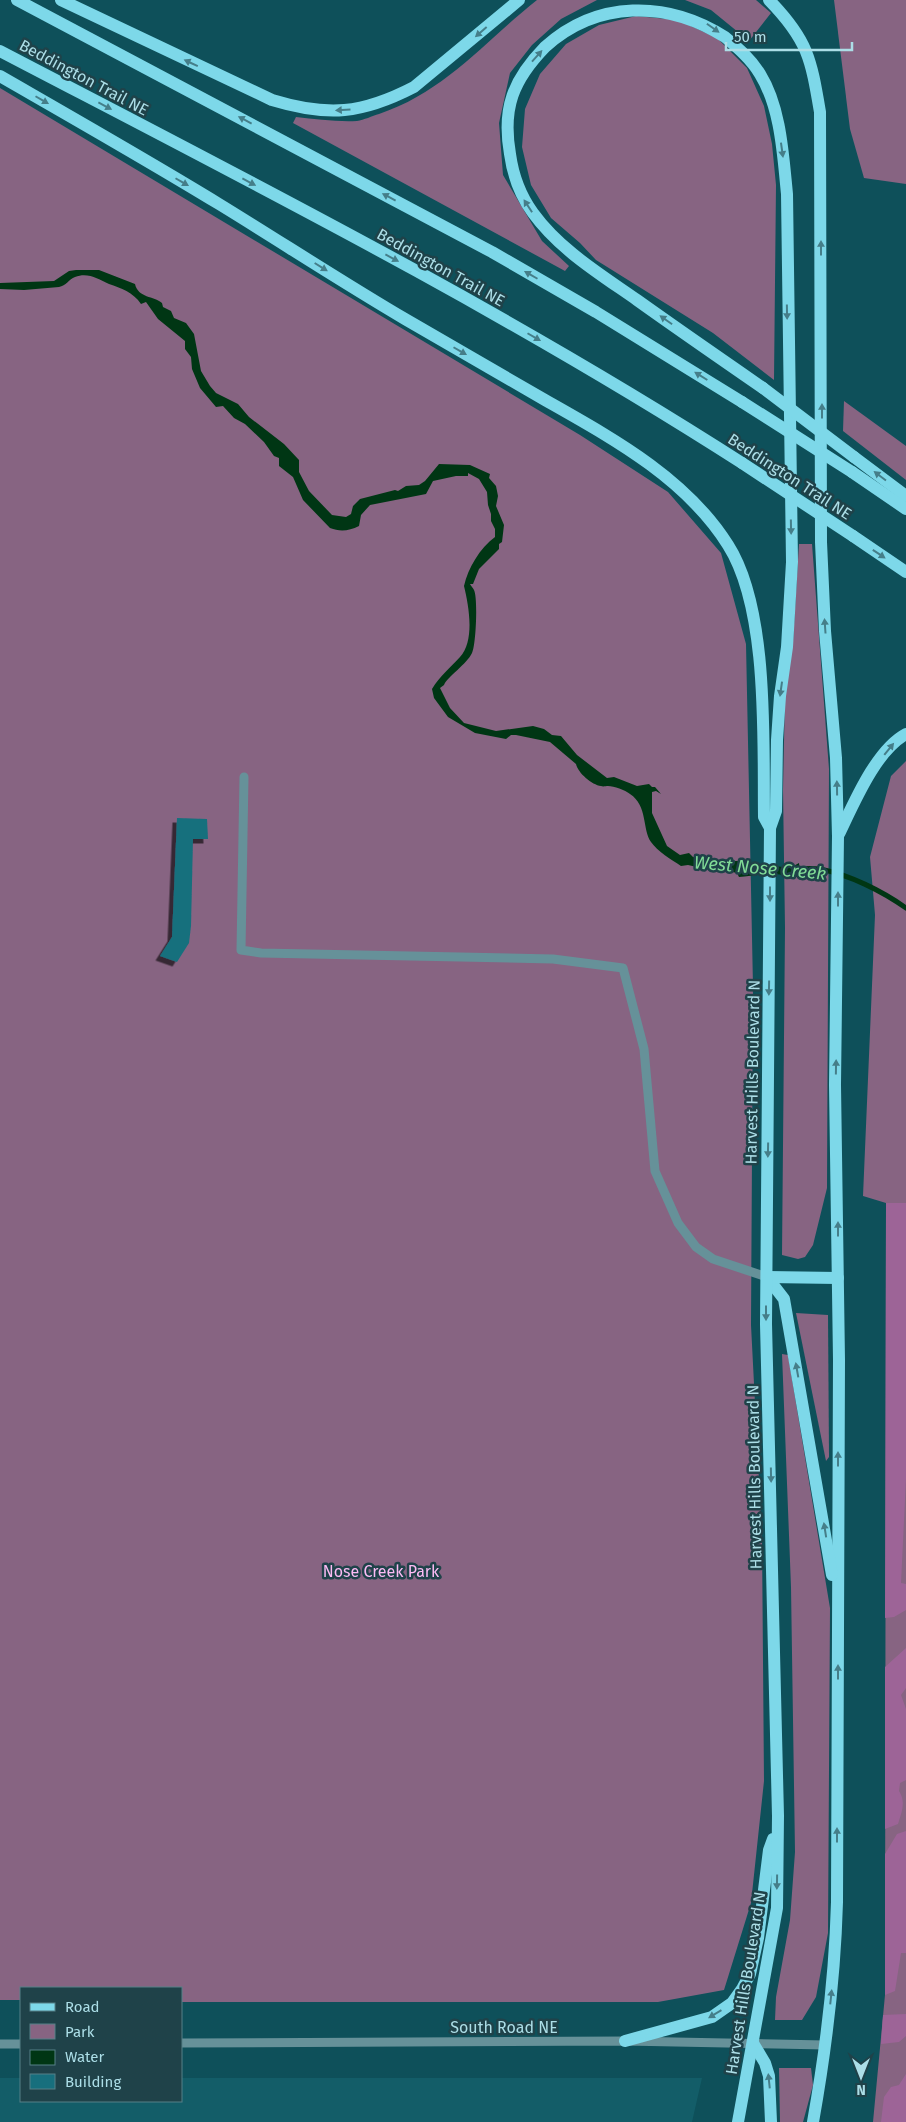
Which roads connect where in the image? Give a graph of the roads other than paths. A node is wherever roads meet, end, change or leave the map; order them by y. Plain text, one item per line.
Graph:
1 (17, 0) edge
2 (61, 0) edge
3 (518, 0) edge
4 (769, 0) edge
5 (0, 51) edge
6 (0, 76) edge
7 (906, 496) edge
8 (906, 509) edge
9 (906, 572) edge
10 (906, 734) edge
11 (244, 776) dead end
12 (770, 828) junction
13 (838, 836) junction
14 (767, 1277) junction
15 (838, 1278) junction
16 (838, 1613) junction
17 (778, 1825) junction
18 (625, 2041) junction
19 (182, 2043) edge
20 (753, 2043) junction
21 (0, 2044) edge
22 (20, 2044) edge
23 (826, 2045) junction
24 (738, 2122) edge
25 (771, 2122) edge
26 (813, 2122) edge

8 -> 1 main road, bridge
3 -> 2 main road
13 -> 4 main road
5 -> 9 main road, Beddington Trail NE, bridge
6 -> 12 main road
7 -> 12 main road, bridge
13 -> 10 main road
11 - 14 street
12 -> 14 main road, Harvest Hills Boulevard N
15 -> 13 main road
14 - 15 main road
16 -> 14 main road
14 -> 17 main road, Harvest Hills Boulevard N
16 -> 15 main road
23 -> 16 main road
17 -> 18 main road
17 -> 20 main road, Harvest Hills Boulevard N
18 - 19 street, South Road NE
18 - 20 street, South Road NE
20 - 23 street, South Road NE
20 - 24 main road, Harvest Hills Boulevard N
25 -> 20 main road
21 - 22 street
23 - 26 main road

